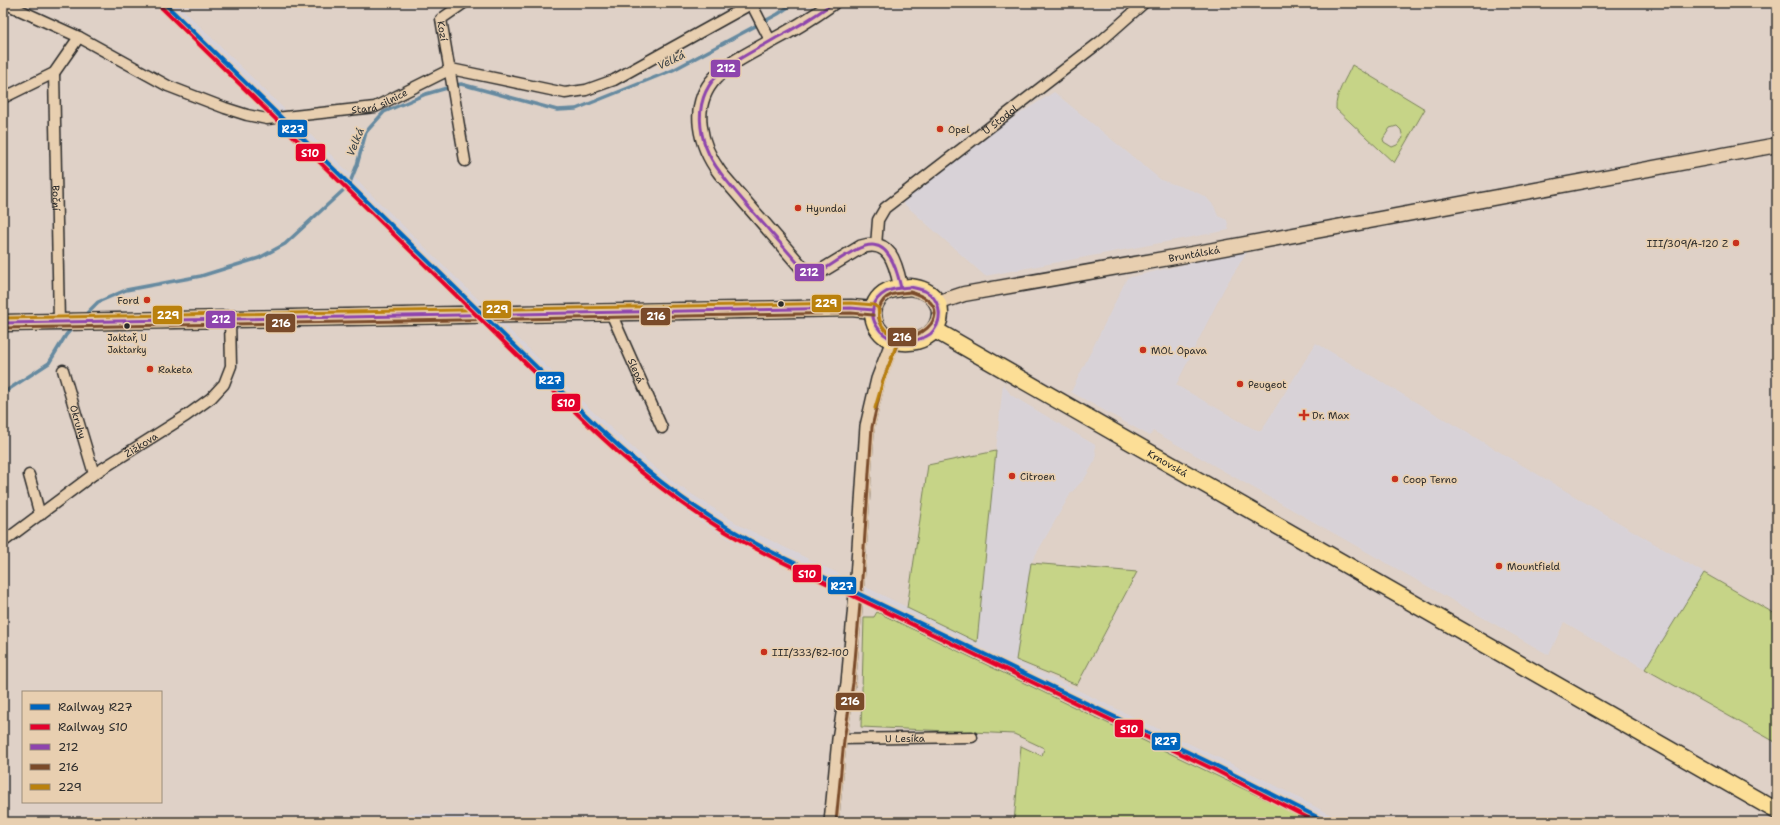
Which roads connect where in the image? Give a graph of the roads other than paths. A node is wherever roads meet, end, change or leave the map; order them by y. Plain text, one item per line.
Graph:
1 (4, 3) edge
2 (464, 3) edge
3 (833, 3) edge
4 (1144, 3) edge
5 (752, 6) edge
6 (79, 37) junction
7 (769, 37) junction
8 (54, 73) junction
9 (451, 73) junction
10 (3, 98) edge
11 (1777, 145) edge
12 (465, 161) dead end
13 (876, 246) junction
14 (901, 288) junction
15 (937, 303) junction
16 (874, 310) junction
17 (611, 313) junction
18 (230, 319) junction
19 (59, 322) junction
20 (3, 323) edge
21 (935, 330) junction
22 (893, 340) junction
23 (63, 370) dead end
24 (662, 428) dead end
25 (94, 474) junction
26 (28, 475) dead end
27 (40, 515) junction
28 (3, 542) edge
29 (972, 738) dead end
30 (838, 739) junction
31 (1777, 811) edge
32 (831, 822) edge

1 - 6 street, Stará silnice
2 - 9 street, Kozí
3 - 7 street
4 - 13 street, U Stodol
5 - 7 street
5 - 9 street
6 - 8 street
6 - 9 street, Stará silnice
7 - 13 street
8 - 10 street
8 - 19 street, Boční
9 - 12 street
11 - 15 main road, Bruntálská
13 - 14 street
14 - 15 main road
14 - 16 main road
15 - 21 main road
16 - 17 main road
16 - 22 main road
17 - 18 main road
17 - 24 street, Slepá
18 - 19 main road
18 - 25 street, Žižkova
19 - 20 main road
21 - 22 main road
21 - 31 main road, Krnovská
22 - 30 street
23 - 25 street, Okruhy
25 - 27 street, Žižkova
26 - 27 street
27 - 28 street, Žižkova
29 - 30 street, U Lesíka
30 - 32 street

